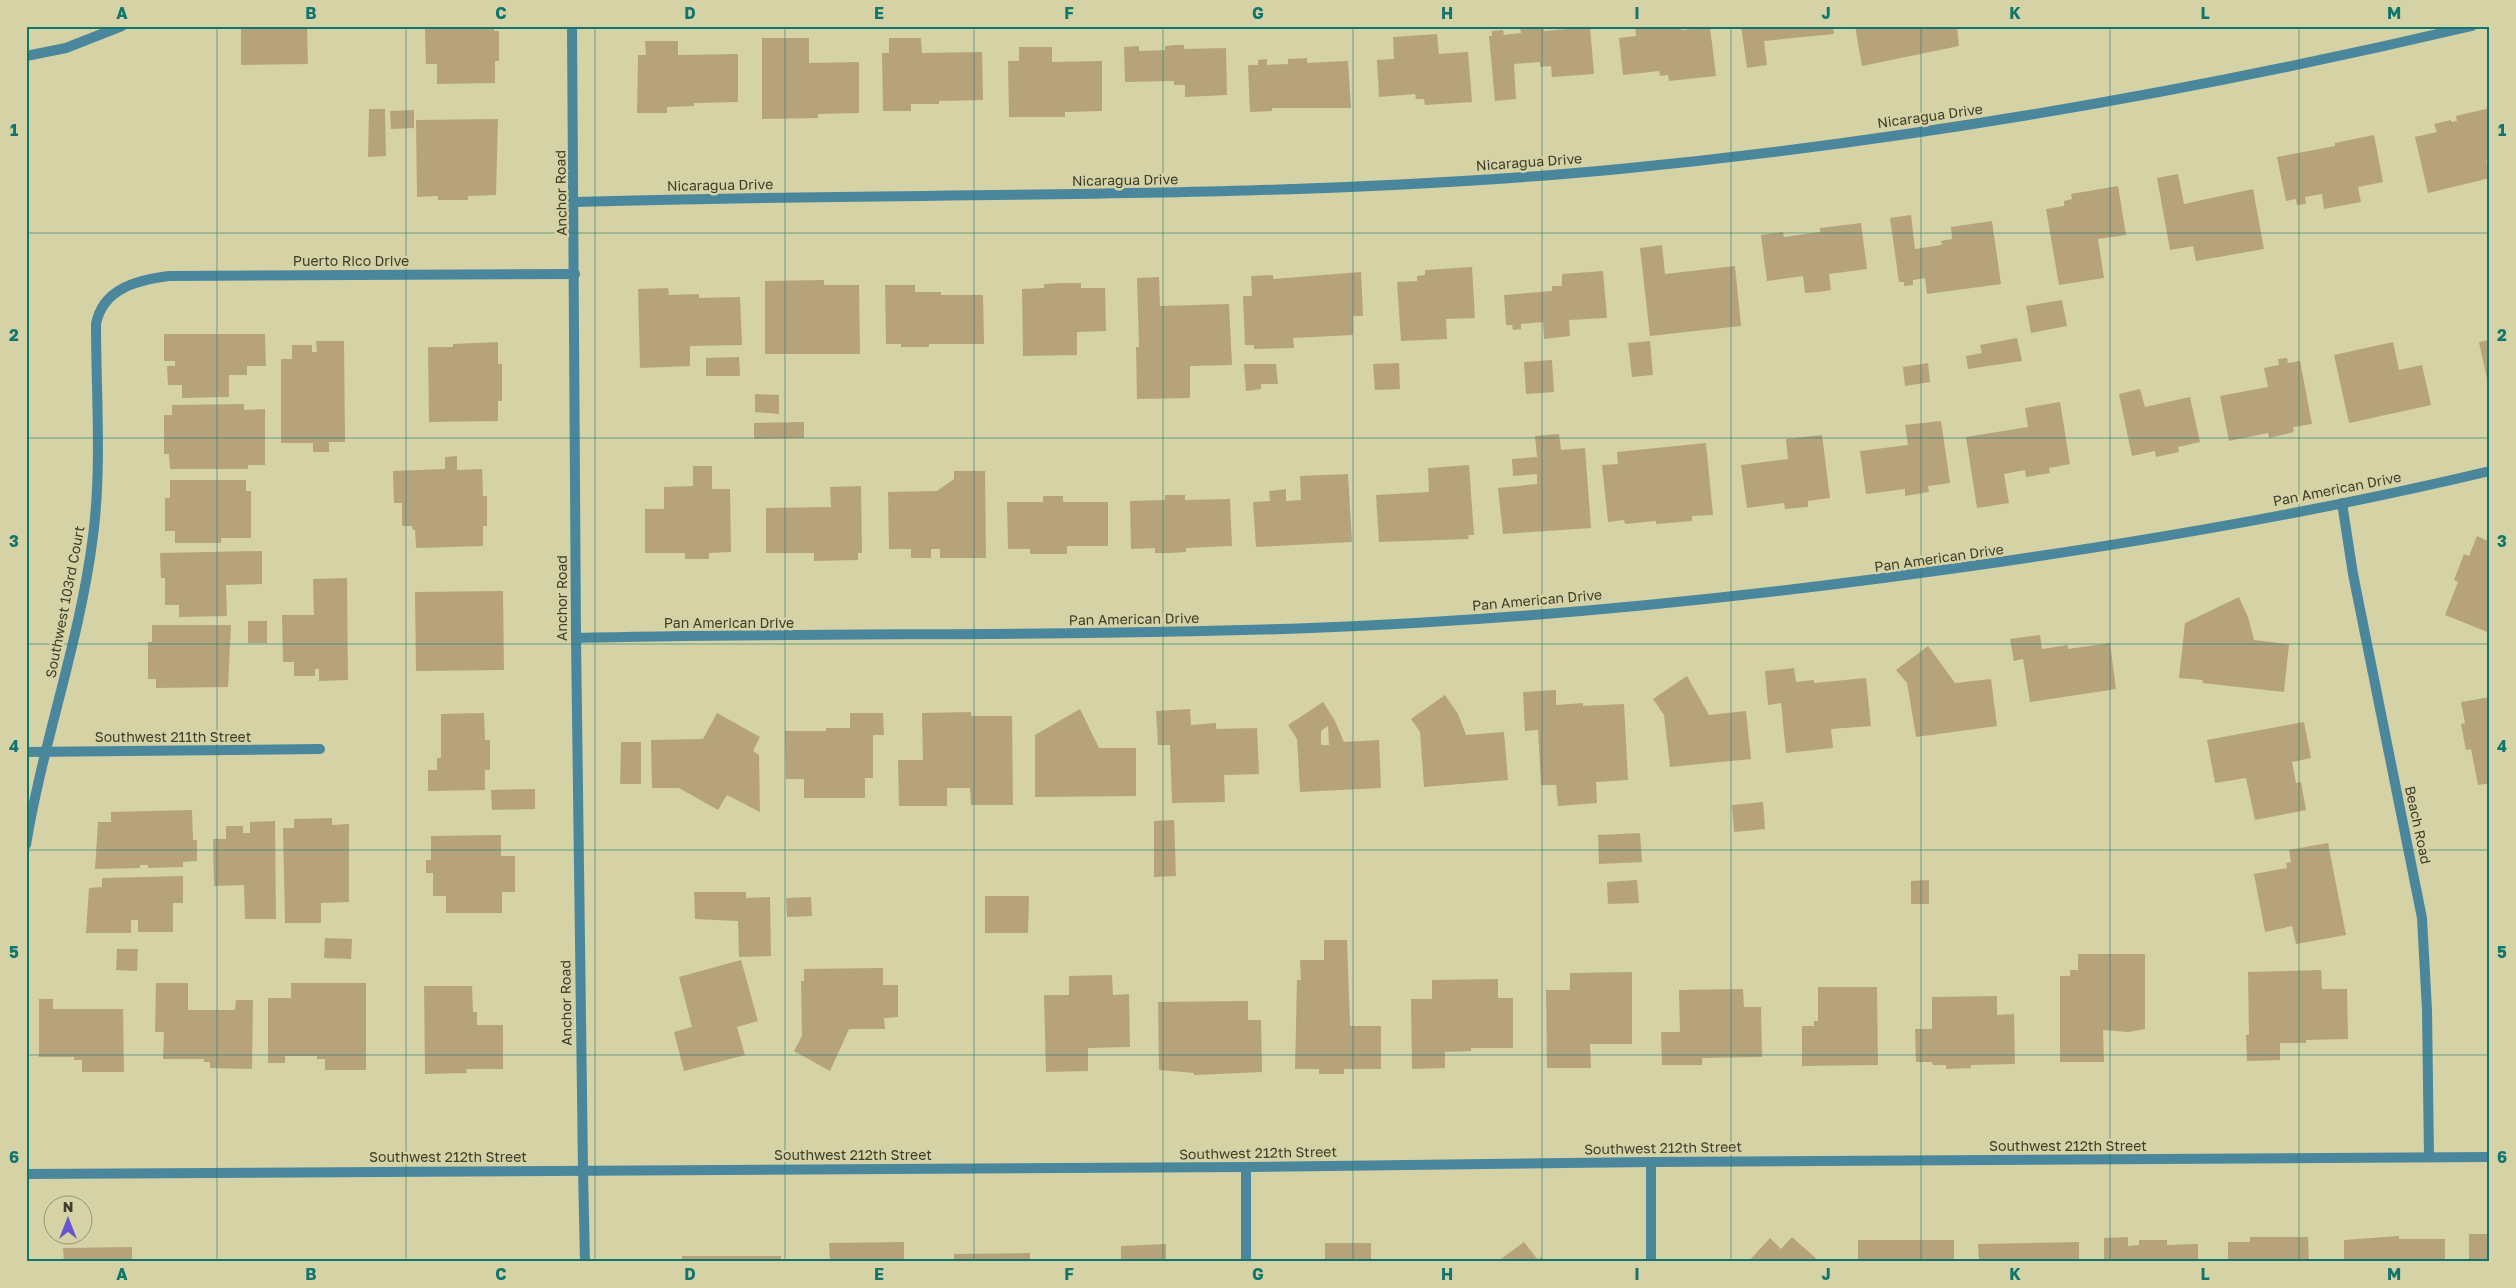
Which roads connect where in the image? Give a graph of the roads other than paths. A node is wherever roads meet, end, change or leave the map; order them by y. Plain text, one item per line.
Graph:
1 (122, 26) edge
2 (572, 26) edge
3 (2472, 26) edge
4 (26, 56) edge
5 (575, 202) junction
6 (575, 274) junction
7 (128, 285) joint
8 (2490, 471) edge
9 (2342, 503) junction
10 (576, 638) junction
11 (320, 749) dead end
12 (26, 752) edge
13 (44, 752) junction
14 (26, 845) edge
15 (2490, 1156) edge
16 (2429, 1158) junction
17 (1651, 1162) junction
18 (1246, 1168) junction
19 (583, 1170) junction
20 (26, 1174) edge
21 (585, 1262) edge
22 (1246, 1262) edge
23 (1651, 1262) edge

1 - 4 street
2 - 5 street, Anchor Road
3 - 5 street, Nicaragua Drive
5 - 6 street, Anchor Road
6 - 7 street, Puerto Rico Drive
6 - 10 street, Anchor Road
7 - 13 street, Southwest 103rd Court
8 - 9 street, Pan American Drive
9 - 10 street, Pan American Drive
9 - 16 street, Beach Road
10 - 19 street, Anchor Road
11 - 13 street, Southwest 211th Street
12 - 13 street, Southwest 211th Street
13 - 14 street, Southwest 103rd Court
15 - 16 street, Southwest 212th Street
16 - 17 street, Southwest 212th Street
17 - 18 street, Southwest 212th Street
17 - 23 street
18 - 19 street, Southwest 212th Street
18 - 22 street
19 - 20 street, Southwest 212th Street
19 - 21 street, Anchor Road

